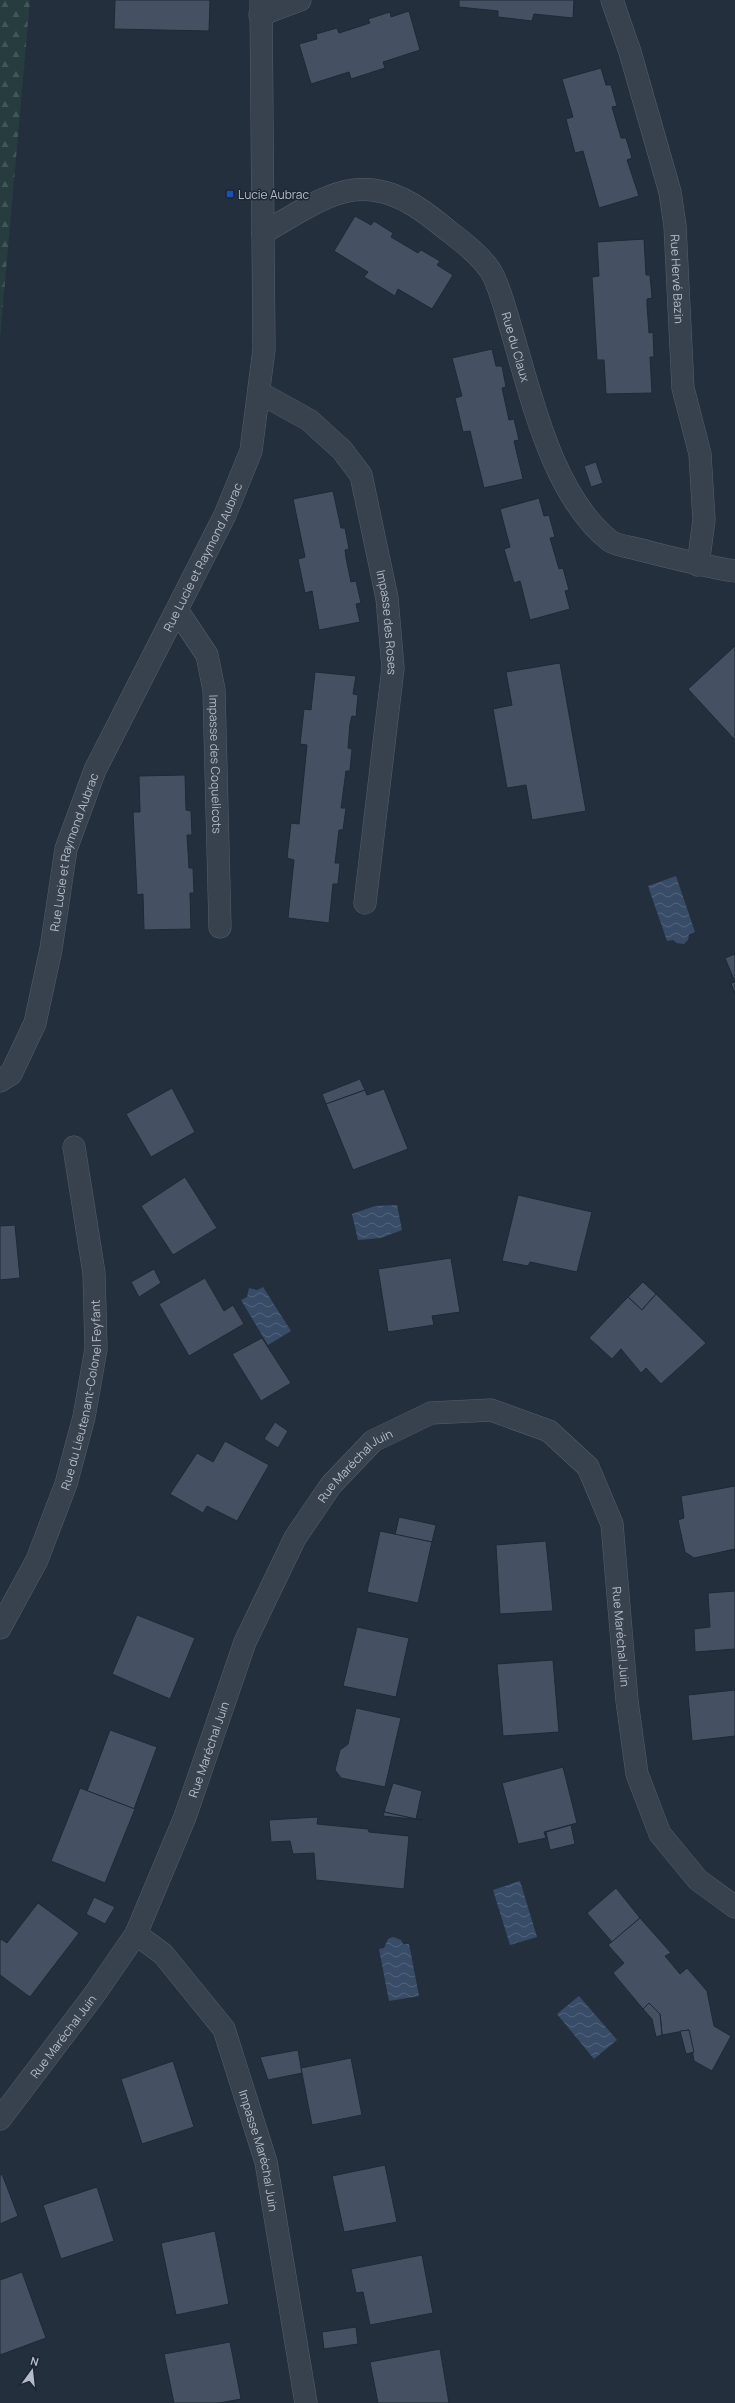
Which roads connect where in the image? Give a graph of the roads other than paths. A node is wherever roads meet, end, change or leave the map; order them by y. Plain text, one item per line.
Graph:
1 (300, 0) edge
2 (612, 0) edge
3 (260, 7) edge
4 (263, 233) junction
5 (260, 393) junction
6 (698, 565) junction
7 (735, 571) edge
8 (178, 610) junction
9 (366, 903) dead end
10 (220, 927) dead end
11 (0, 1081) edge
12 (74, 1148) dead end
13 (0, 1628) edge
14 (735, 1907) edge
15 (136, 1934) junction
16 (0, 2119) edge
17 (306, 2403) edge

1 - 3 street
2 - 6 street, Rue Hervé Bazin
3 - 4 street, Rue Lucie et Raymond Aubrac
4 - 5 street, Rue Lucie et Raymond Aubrac
4 - 6 street, Rue du Claux
5 - 8 street, Rue Lucie et Raymond Aubrac
5 - 9 street, Impasse des Roses
6 - 7 street, Rue du Claux
8 - 10 street, Impasse des Coquelicots
8 - 11 street, Rue Lucie et Raymond Aubrac
12 - 13 street, Rue du Lieutenant-Colonel Feyfant
14 - 15 street, Rue Maréchal Juin
15 - 16 street, Rue Maréchal Juin
15 - 17 street, Impasse Maréchal Juin

